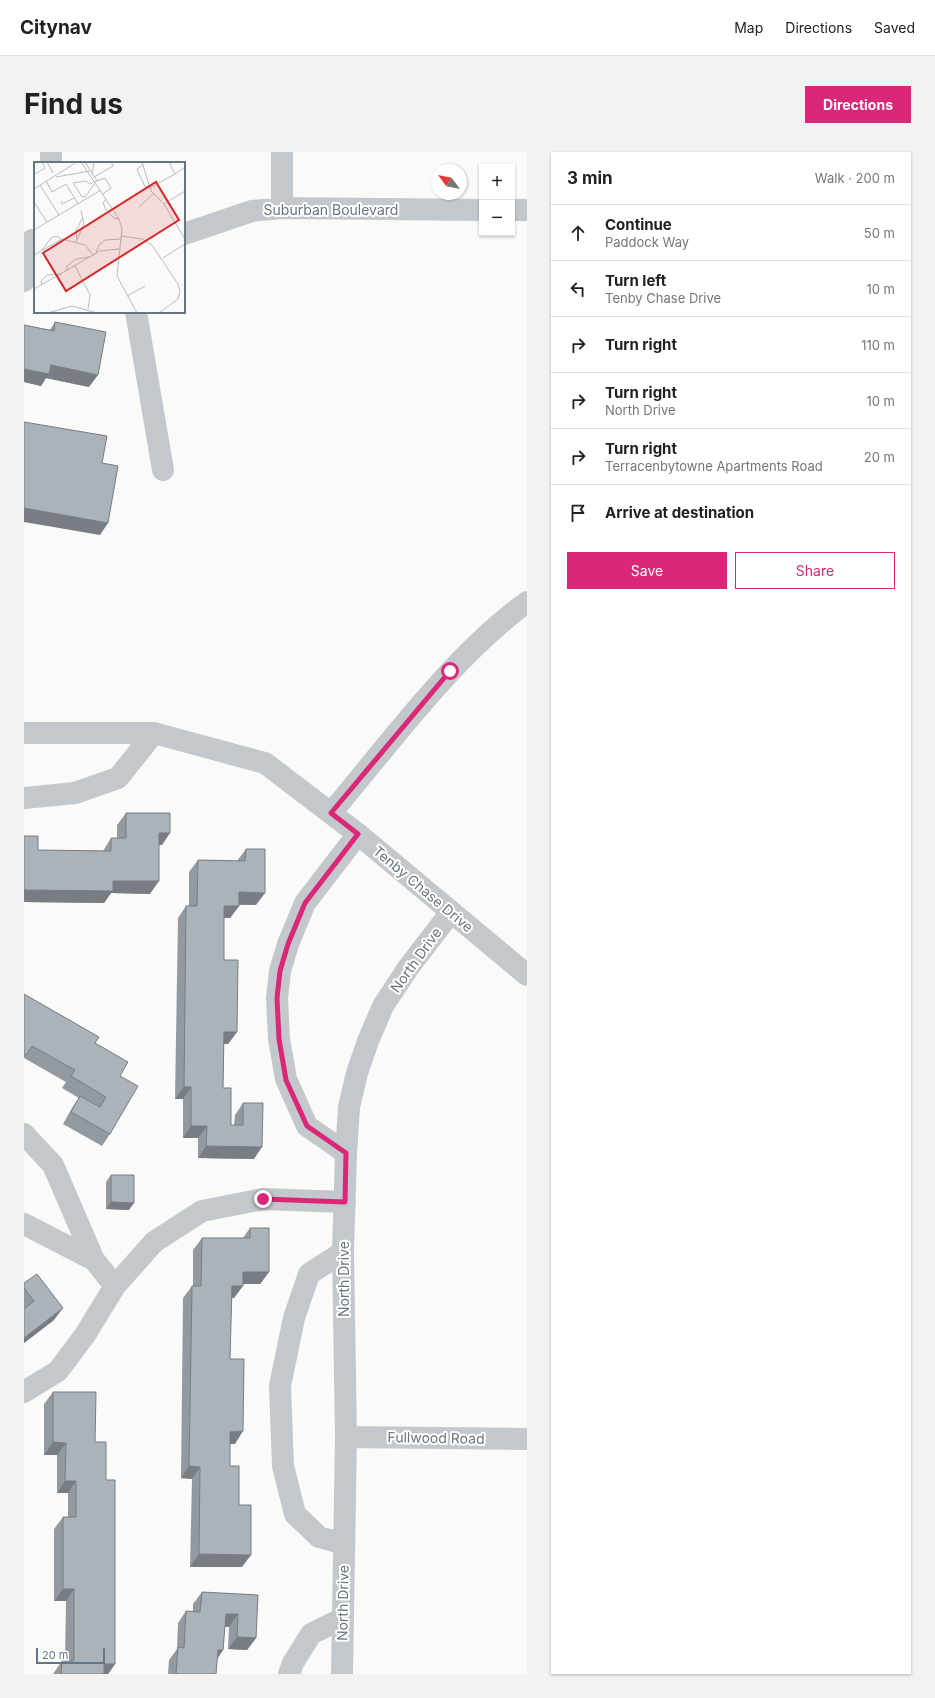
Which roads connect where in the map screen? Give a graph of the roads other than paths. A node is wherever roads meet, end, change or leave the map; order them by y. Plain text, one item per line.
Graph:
1 (52, 152) edge
2 (282, 152) edge
3 (51, 162) edge
4 (282, 208) junction
5 (479, 210) edge
6 (515, 210) edge
7 (527, 210) edge
8 (185, 234) edge
9 (30, 240) edge
10 (24, 281) edge
11 (136, 313) edge
12 (163, 470) dead end
13 (527, 602) edge
14 (24, 733) edge
15 (154, 733) junction
16 (24, 798) edge
17 (331, 813) junction
18 (358, 834) junction
19 (451, 912) junction
20 (527, 976) edge
21 (24, 1134) edge
22 (346, 1153) junction
23 (345, 1202) junction
24 (24, 1224) edge
25 (343, 1252) junction
26 (94, 1260) junction
27 (115, 1286) junction
28 (24, 1392) edge
29 (346, 1437) junction
30 (527, 1439) edge
31 (344, 1544) junction
32 (343, 1618) junction
33 (289, 1674) edge
34 (342, 1674) edge

1 - 3 street
2 - 4 street
4 - 5 street, Suburban Boulevard
4 - 8 street, Suburban Boulevard
6 - 7 street
9 - 10 street
11 - 12 street
13 - 17 street
14 - 15 street, Tenby Chase Drive
15 - 16 street
15 - 17 street, Tenby Chase Drive
17 - 18 street, Tenby Chase Drive
18 - 19 street, Tenby Chase Drive
18 - 22 street
19 - 20 street, Tenby Chase Drive
19 - 22 street, North Drive
21 - 26 street
22 - 23 street, North Drive
23 - 25 street, North Drive
23 - 27 street
24 - 26 street
25 - 29 street, North Drive
25 - 31 street
26 - 27 street
27 - 28 street
29 - 30 street, Fullwood Road
29 - 31 street, North Drive
31 - 32 street, North Drive
32 - 33 street
32 - 34 street, North Drive

